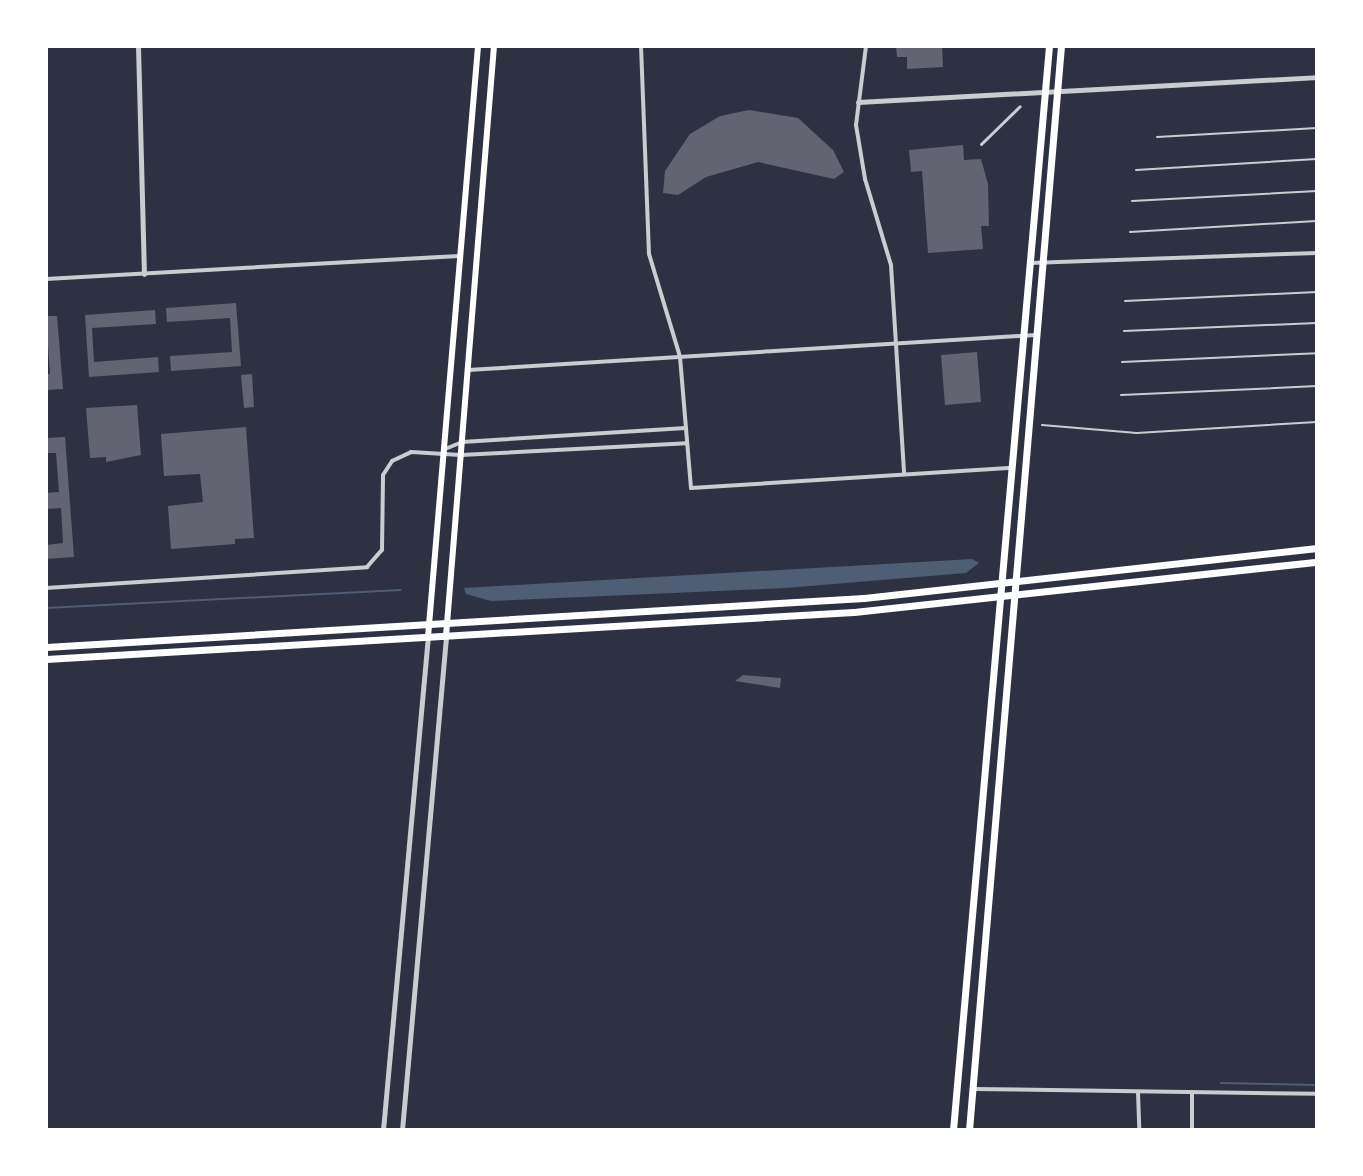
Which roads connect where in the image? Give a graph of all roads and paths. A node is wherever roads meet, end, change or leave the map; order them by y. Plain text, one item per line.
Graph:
1 (138, 46) edge
2 (478, 46) edge
3 (494, 46) edge
4 (641, 46) edge
5 (866, 46) edge
6 (1049, 46) edge
7 (1061, 46) edge
8 (1317, 77) edge
9 (1044, 91) junction
10 (1057, 91) junction
11 (858, 102) junction
12 (1020, 106) dead end
13 (1317, 128) edge
14 (1157, 137) dead end
15 (981, 144) dead end
16 (1317, 159) edge
17 (1136, 170) dead end
18 (1317, 191) edge
19 (1132, 201) dead end
20 (1317, 221) edge
21 (1130, 232) dead end
22 (1317, 253) edge
23 (460, 256) junction
24 (1030, 263) junction
25 (1043, 264) junction
26 (144, 274) junction
27 (46, 279) edge
28 (1317, 292) edge
29 (1125, 301) dead end
30 (1317, 323) edge
31 (1124, 331) dead end
32 (1023, 335) junction
33 (1039, 336) junction
34 (895, 343) junction
35 (1317, 353) edge
36 (680, 357) junction
37 (1122, 362) dead end
38 (468, 370) junction
39 (1317, 386) edge
40 (1121, 395) dead end
41 (1317, 422) edge
42 (1042, 425) dead end
43 (687, 428) junction
44 (462, 442) junction
45 (687, 443) junction
46 (443, 450) junction
47 (461, 455) junction
48 (1014, 468) junction
49 (904, 474) junction
50 (1317, 548) edge
51 (1317, 562) edge
52 (1017, 582) junction
53 (1003, 583) junction
54 (46, 588) edge
55 (1016, 595) junction
56 (1001, 597) junction
57 (448, 620) junction
58 (429, 621) junction
59 (446, 636) junction
60 (428, 637) junction
61 (46, 647) edge
62 (46, 659) edge
63 (972, 1089) junction
64 (1138, 1092) junction
65 (1192, 1093) junction
66 (1317, 1094) edge
67 (383, 1130) edge
68 (402, 1130) edge
69 (953, 1130) edge
70 (969, 1130) edge
71 (1139, 1130) edge
72 (1192, 1130) edge

1 - 26 street
2 - 23 main road
3 - 38 main road
4 - 36 street
5 - 11 street
6 - 9 main road
7 - 10 main road
8 - 10 street
9 - 10 street
9 - 11 street
9 - 24 main road
10 - 25 main road
11 - 34 street
12 - 15 street
13 - 14 lane
16 - 17 lane
18 - 19 lane
20 - 21 lane
22 - 25 street
23 - 26 street
23 - 46 main road
24 - 25 street
24 - 32 main road
25 - 33 main road
26 - 27 street
28 - 29 lane
30 - 31 lane
32 - 33 street
32 - 34 street
32 - 48 main road
33 - 52 main road
34 - 36 street
34 - 49 street
35 - 37 lane
36 - 38 street
36 - 43 street
38 - 44 main road
39 - 40 lane
41 - 42 lane
43 - 44 street
43 - 45 street
44 - 46 street
44 - 47 main road
45 - 47 street
45 - 49 street
46 - 47 street
46 - 54 street
46 - 58 main road
47 - 57 main road
48 - 49 street
48 - 53 main road
50 - 52 main road
51 - 55 main road
52 - 53 main road
52 - 55 main road
53 - 56 main road
53 - 57 main road
55 - 56 main road
55 - 63 main road
56 - 59 main road
56 - 69 main road
57 - 58 main road
57 - 59 main road
58 - 60 main road
58 - 61 main road
59 - 60 main road
59 - 68 street
60 - 62 main road
60 - 67 street
63 - 64 street
63 - 70 main road
64 - 65 street
64 - 71 street
65 - 66 street
65 - 72 street

